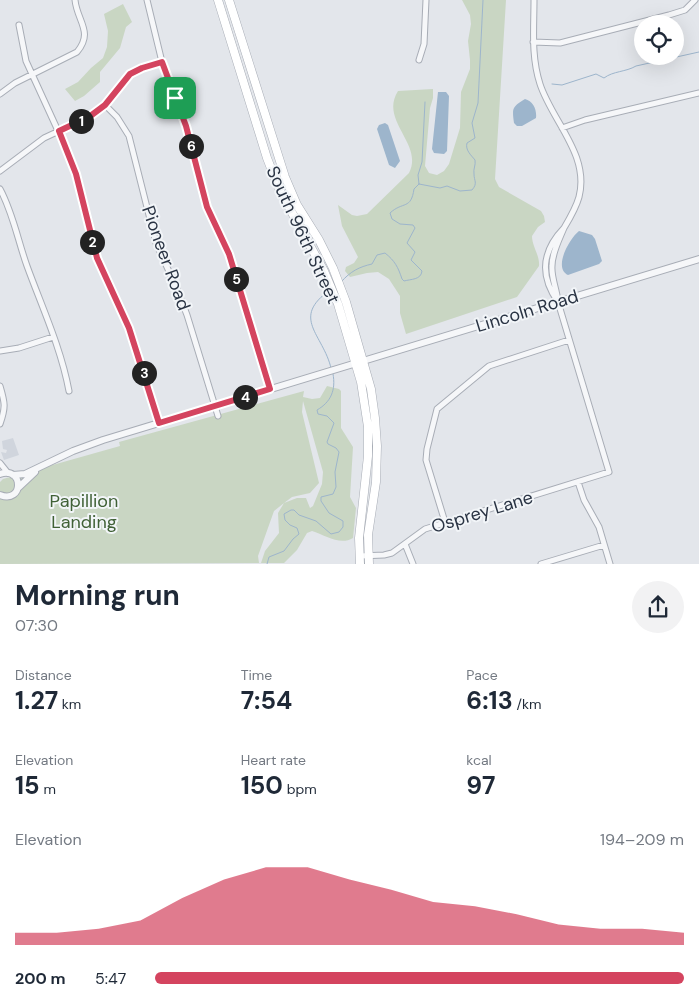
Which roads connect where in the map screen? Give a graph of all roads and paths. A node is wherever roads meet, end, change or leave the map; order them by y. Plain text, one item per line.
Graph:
1 (75, 0) edge
2 (147, 0) edge
3 (218, 0) edge
4 (229, 0) edge
5 (426, 0) edge
6 (534, 0) edge
7 (695, 0) edge
8 (19, 25) dead end
9 (534, 42) junction
10 (419, 60) dead end
11 (162, 62) junction
12 (32, 75) junction
13 (699, 92) edge
14 (0, 94) edge
15 (105, 105) junction
16 (562, 128) junction
17 (59, 131) junction
18 (0, 171) edge
19 (0, 189) edge
20 (699, 259) edge
21 (558, 302) junction
22 (53, 337) junction
23 (569, 340) junction
24 (0, 351) edge
25 (364, 361) junction
26 (355, 364) junction
27 (0, 386) edge
28 (270, 389) junction
29 (69, 391) dead end
30 (214, 406) junction
31 (218, 416) dead end
32 (159, 423) junction
33 (0, 424) edge
34 (0, 463) edge
35 (40, 468) junction
36 (0, 474) edge
37 (11, 474) junction
38 (578, 482) junction
39 (18, 488) junction
40 (0, 496) edge
41 (445, 522) junction
42 (405, 544) junction
43 (604, 545) junction
44 (369, 559) edge
45 (360, 560) edge
46 (412, 564) edge
47 (541, 564) edge
48 (610, 564) edge

1 - 12 street
2 - 11 street
3 - 26 main road, South 96th Street
4 - 25 main road, South 96th Street
5 - 10 street
6 - 9 street
7 - 9 street
8 - 12 street
9 - 16 street
11 - 15 street
11 - 28 street
12 - 14 street
12 - 17 street
13 - 16 street
15 - 17 street
15 - 30 street, Pioneer Road
16 - 21 street
17 - 18 street
17 - 32 street
19 - 22 street
20 - 21 street, Lincoln Road
21 - 23 street
21 - 25 street, Lincoln Road
22 - 24 street
22 - 29 street
23 - 38 street, Osprey Lane
23 - 41 street
25 - 26 street, Lincoln Road
25 - 44 main road, South 96th Street
26 - 28 street, Lincoln Road
26 - 45 main road, South 96th Street
27 - 33 street
28 - 30 street, Lincoln Road
30 - 31 street, Pioneer Road
30 - 32 street, Lincoln Road
32 - 35 street, Lincoln Road
34 - 37 street
35 - 37 street
35 - 39 street
36 - 37 street
37 - 39 street
38 - 41 street, Osprey Lane
38 - 43 street
39 - 40 street
41 - 42 street, Osprey Lane
42 - 44 street, Osprey Lane
42 - 46 street
43 - 47 street
43 - 48 street
44 - 45 street, Osprey Lane

